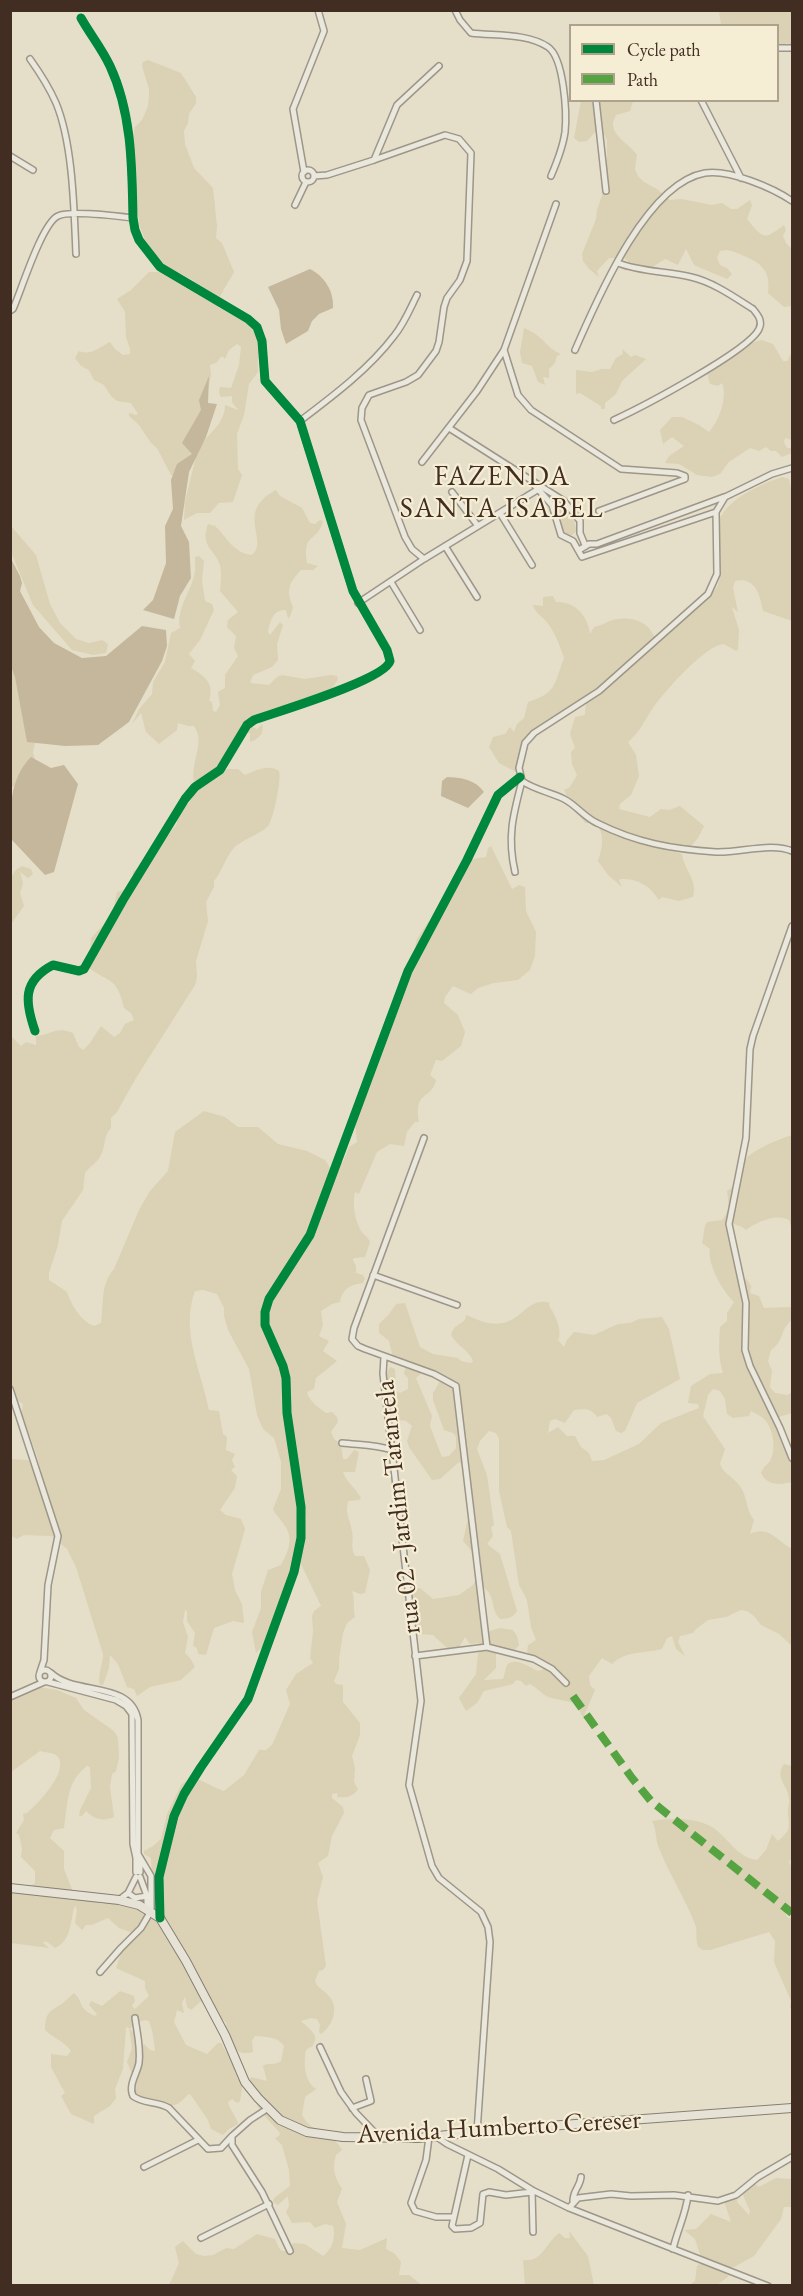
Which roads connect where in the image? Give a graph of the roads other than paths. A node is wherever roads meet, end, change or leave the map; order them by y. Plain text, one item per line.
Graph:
1 (318, 10) edge
2 (455, 10) edge
3 (81, 18) dead end
4 (30, 59) dead end
5 (439, 66) dead end
6 (596, 102) edge
7 (702, 102) edge
8 (10, 156) edge
9 (374, 160) junction
10 (33, 170) dead end
11 (304, 172) junction
12 (314, 176) junction
13 (551, 176) dead end
14 (741, 178) junction
15 (306, 182) junction
16 (606, 191) dead end
17 (792, 201) edge
18 (556, 204) dead end
19 (295, 205) dead end
20 (74, 215) junction
21 (133, 215) junction
22 (76, 254) dead end
23 (618, 263) junction
24 (417, 295) dead end
25 (10, 311) edge
26 (504, 350) junction
27 (575, 350) dead end
28 (615, 420) dead end
29 (300, 421) junction
30 (449, 429) junction
31 (422, 462) dead end
32 (792, 468) edge
33 (540, 489) junction
34 (452, 492) dead end
35 (726, 497) junction
36 (599, 511) dead end
37 (716, 512) junction
38 (500, 513) junction
39 (478, 526) junction
40 (580, 533) junction
41 (571, 539) junction
42 (597, 544) junction
43 (585, 545) junction
44 (445, 546) junction
45 (579, 550) junction
46 (600, 552) junction
47 (424, 559) junction
48 (532, 565) dead end
49 (391, 582) junction
50 (477, 597) dead end
51 (358, 603) junction
52 (420, 630) dead end
53 (521, 779) junction
54 (792, 851) edge
55 (515, 872) dead end
56 (792, 926) edge
57 (35, 1031) dead end
58 (424, 1138) dead end
59 (373, 1275) junction
60 (457, 1305) dead end
61 (384, 1357) junction
62 (10, 1389) edge
63 (342, 1443) dead end
64 (392, 1450) junction
65 (792, 1458) edge
66 (487, 1647) junction
67 (415, 1656) junction
68 (44, 1660) junction
69 (50, 1672) junction
70 (39, 1674) junction
71 (46, 1682) junction
72 (566, 1683) dead end
73 (26, 1689) junction
74 (10, 1697) edge
75 (138, 1858) junction
76 (138, 1875) junction
77 (10, 1888) edge
78 (128, 1893) junction
79 (147, 1896) junction
80 (119, 1900) junction
81 (149, 1910) junction
82 (160, 1918) junction
83 (100, 1972) dead end
84 (135, 2018) dead end
85 (320, 2048) dead end
86 (366, 2079) dead end
87 (352, 2108) junction
88 (792, 2108) edge
89 (267, 2109) junction
90 (477, 2132) junction
91 (451, 2135) junction
92 (232, 2136) junction
93 (433, 2137) junction
94 (380, 2139) junction
95 (198, 2140) junction
96 (454, 2147) junction
97 (468, 2155) junction
98 (792, 2157) edge
99 (144, 2167) dead end
100 (581, 2177) dead end
101 (532, 2191) junction
102 (688, 2195) junction
103 (573, 2201) junction
104 (269, 2204) junction
105 (569, 2208) junction
106 (454, 2217) junction
107 (533, 2232) dead end
108 (201, 2238) dead end
109 (672, 2249) junction
110 (290, 2251) dead end
111 (768, 2286) edge

1 - 11 street
2 - 13 street
3 - 21 street
4 - 20 street
5 - 9 street
6 - 16 street
7 - 14 street
8 - 10 street
9 - 12 street
9 - 47 street
11 - 12 street
11 - 15 street
12 - 15 street
14 - 17 street
14 - 23 street
15 - 19 street
18 - 26 street
20 - 21 street
20 - 22 street
20 - 25 street
21 - 29 street
23 - 27 street
23 - 28 street
24 - 29 street
26 - 30 street
26 - 36 street
29 - 51 street
30 - 31 street
30 - 33 street
32 - 35 street
33 - 38 street
33 - 40 street
33 - 41 street
34 - 39 street
35 - 37 street
35 - 42 street
37 - 46 street
37 - 53 street
38 - 39 street
38 - 48 street
39 - 44 street
40 - 41 street
40 - 43 street
41 - 45 street
42 - 43 street
42 - 46 street
43 - 45 street
44 - 47 street
44 - 50 street
45 - 46 street
47 - 49 street
49 - 51 street
49 - 52 street
51 - 57 street
53 - 54 street
53 - 55 street
53 - 82 street
56 - 65 street
58 - 59 street
59 - 60 street
59 - 61 street
61 - 64 street, rua 02 - Jardim Tarantela
61 - 66 street
62 - 68 street
63 - 64 street
64 - 67 street, rua 02 - Jardim Tarantela
66 - 67 street
66 - 72 street
67 - 90 street, rua 02 - Jardim Tarantela
68 - 69 street
68 - 70 street
69 - 70 street
69 - 71 street
69 - 75 street
70 - 71 street
70 - 73 street
71 - 73 street
71 - 75 street
73 - 74 street
75 - 76 street
75 - 81 street
76 - 78 street
76 - 79 street
77 - 80 main road
78 - 79 street
78 - 80 street
79 - 81 street
80 - 81 main road
81 - 82 main road, Avenida Humberto Cereser
81 - 83 street
82 - 89 main road, Avenida Humberto Cereser
84 - 95 street
85 - 87 street
86 - 87 street
87 - 94 street
88 - 90 main road, Avenida Humberto Cereser
89 - 92 street
89 - 94 main road, Avenida Humberto Cereser
90 - 91 main road, Avenida Humberto Cereser
91 - 93 main road, Avenida Humberto Cereser
91 - 96 street
92 - 95 street
92 - 104 street
93 - 94 main road, Avenida Humberto Cereser
93 - 96 street
93 - 106 street
95 - 99 street
96 - 97 street
97 - 101 street
97 - 106 street
98 - 102 street
100 - 103 street
101 - 105 street
101 - 106 street
101 - 107 street
102 - 103 street
102 - 109 street
103 - 105 street
104 - 108 street
104 - 110 street
105 - 109 street
109 - 111 street

